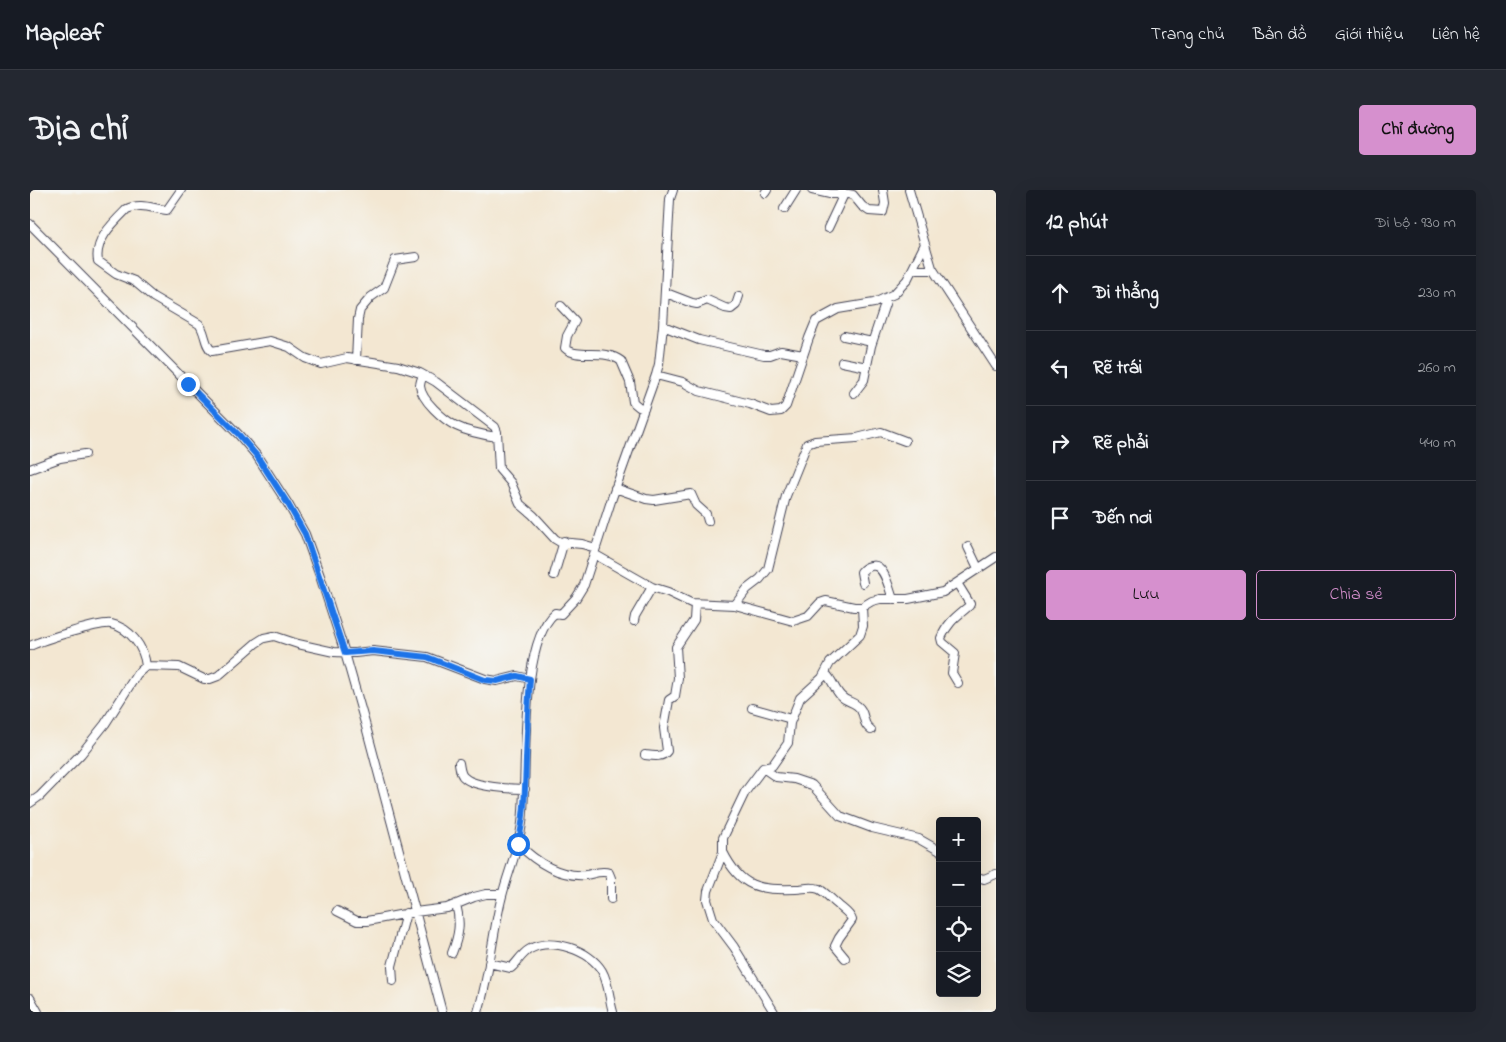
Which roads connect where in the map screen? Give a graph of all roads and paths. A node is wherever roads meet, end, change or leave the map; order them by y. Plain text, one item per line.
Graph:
1 (181, 190) edge
2 (673, 190) edge
3 (796, 190) edge
4 (812, 190) edge
5 (883, 190) edge
6 (909, 190) edge
7 (844, 194) junction
8 (784, 209) dead end
9 (30, 224) edge
10 (828, 228) dead end
11 (925, 244) junction
12 (416, 257) dead end
13 (914, 268) junction
14 (932, 270) junction
15 (666, 293) junction
16 (739, 296) dead end
17 (887, 298) junction
18 (561, 306) dead end
19 (663, 326) junction
20 (844, 336) dead end
21 (872, 342) junction
22 (803, 355) junction
23 (356, 360) junction
24 (842, 362) dead end
25 (996, 366) edge
26 (867, 367) junction
27 (423, 375) junction
28 (656, 375) junction
29 (854, 393) dead end
30 (644, 409) junction
31 (498, 437) junction
32 (905, 441) dead end
33 (85, 454) dead end
34 (30, 469) edge
35 (616, 488) junction
36 (708, 521) dead end
37 (564, 542) junction
38 (968, 547) dead end
39 (595, 551) junction
40 (996, 557) edge
41 (978, 568) junction
42 (554, 575) dead end
43 (863, 583) dead end
44 (957, 583) junction
45 (652, 587) junction
46 (893, 599) junction
47 (695, 604) junction
48 (735, 605) junction
49 (862, 607) junction
50 (634, 621) dead end
51 (30, 646) edge
52 (345, 653) junction
53 (146, 666) junction
54 (825, 673) junction
55 (530, 679) junction
56 (958, 683) dead end
57 (752, 708) dead end
58 (791, 719) junction
59 (872, 730) dead end
60 (645, 755) dead end
61 (459, 763) dead end
62 (763, 768) junction
63 (525, 789) junction
64 (30, 803) edge
65 (518, 844) junction
66 (936, 849) edge
67 (723, 852) junction
68 (996, 874) edge
69 (981, 878) edge
70 (502, 894) junction
71 (611, 899) dead end
72 (456, 904) junction
73 (337, 910) dead end
74 (415, 912) junction
75 (406, 913) junction
76 (452, 953) dead end
77 (845, 958) dead end
78 (489, 963) junction
79 (393, 981) dead end
80 (30, 998) edge
81 (38, 1012) edge
82 (442, 1012) edge
83 (478, 1012) edge
84 (613, 1012) edge
85 (774, 1012) edge

1 - 23 street
2 - 15 street
3 - 8 street
4 - 7 street
5 - 7 street
6 - 11 street
7 - 10 street
9 - 52 street
11 - 13 street
11 - 14 street
12 - 23 street
13 - 14 street
13 - 17 street
14 - 25 street
15 - 16 street
15 - 19 street
17 - 21 street
17 - 22 street
18 - 30 street
19 - 22 street
19 - 28 street
20 - 21 street
21 - 26 street
22 - 28 street
23 - 27 street
24 - 26 street
26 - 29 street
27 - 31 street
27 - 31 street
28 - 30 street
30 - 35 street
31 - 37 street
32 - 48 street
33 - 34 street
35 - 36 street
35 - 39 street
37 - 39 street
37 - 42 street
38 - 41 street
39 - 45 street
39 - 55 street
40 - 41 street
41 - 44 street
43 - 46 street
44 - 46 street
44 - 56 street
45 - 47 street
45 - 50 street
46 - 49 street
47 - 48 street
47 - 60 street
48 - 49 street
49 - 54 street
51 - 53 street
52 - 53 street
52 - 55 street
52 - 74 street
53 - 64 street
54 - 58 street
54 - 59 street
55 - 63 street
57 - 58 street
58 - 62 street
61 - 63 street
62 - 66 street
62 - 67 street
63 - 65 street
65 - 70 street
65 - 71 street
67 - 77 street
67 - 85 street
68 - 69 street
70 - 72 street
70 - 78 street
72 - 74 street
72 - 76 street
73 - 75 street
74 - 75 street
74 - 82 street
75 - 79 street
78 - 83 street
78 - 84 street
80 - 81 street

